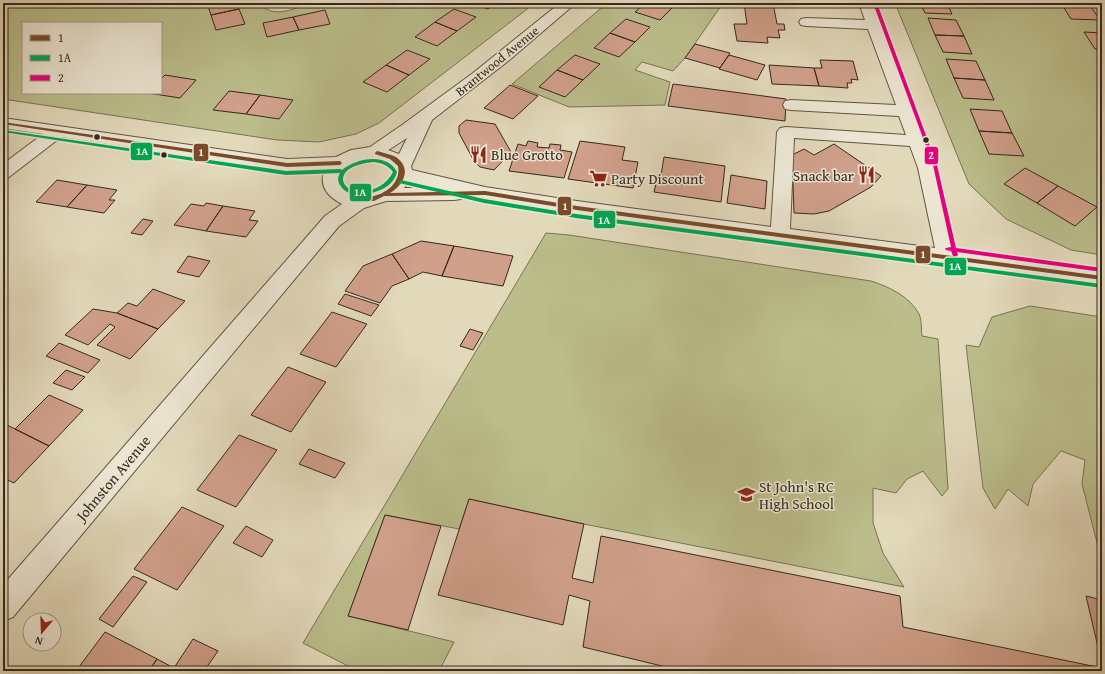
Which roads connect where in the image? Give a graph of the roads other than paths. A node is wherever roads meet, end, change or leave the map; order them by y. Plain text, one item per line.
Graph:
1 (570, 3) edge
2 (866, 3) edge
3 (806, 22) dead end
4 (874, 25) junction
5 (791, 105) dead end
6 (906, 111) junction
7 (424, 119) junction
8 (3, 123) edge
9 (58, 131) junction
10 (917, 141) junction
11 (374, 152) junction
12 (340, 163) junction
13 (287, 165) junction
14 (403, 170) junction
15 (3, 173) edge
16 (335, 189) junction
17 (485, 193) junction
18 (385, 195) junction
19 (360, 200) junction
20 (332, 221) junction
21 (780, 235) junction
22 (947, 257) junction
23 (1102, 278) edge
24 (3, 607) edge

1 - 7 street, Brantwood Avenue
2 - 4 street
3 - 4 street
4 - 6 street
5 - 6 street
6 - 10 street
7 - 11 street, Brantwood Avenue
7 - 14 street, Brantwood Avenue
8 - 9 street
9 - 13 street
9 - 15 street
10 - 21 street
10 - 22 street
11 - 12 street
11 - 14 street
12 - 13 street
12 - 16 street
13 - 16 street
14 - 17 street
14 - 18 street
16 - 19 street
16 - 20 street, Johnston Avenue
17 - 18 street
17 - 21 street
18 - 19 street
19 - 20 street, Johnston Avenue
20 - 24 street, Johnston Avenue
21 - 22 street
22 - 23 street

